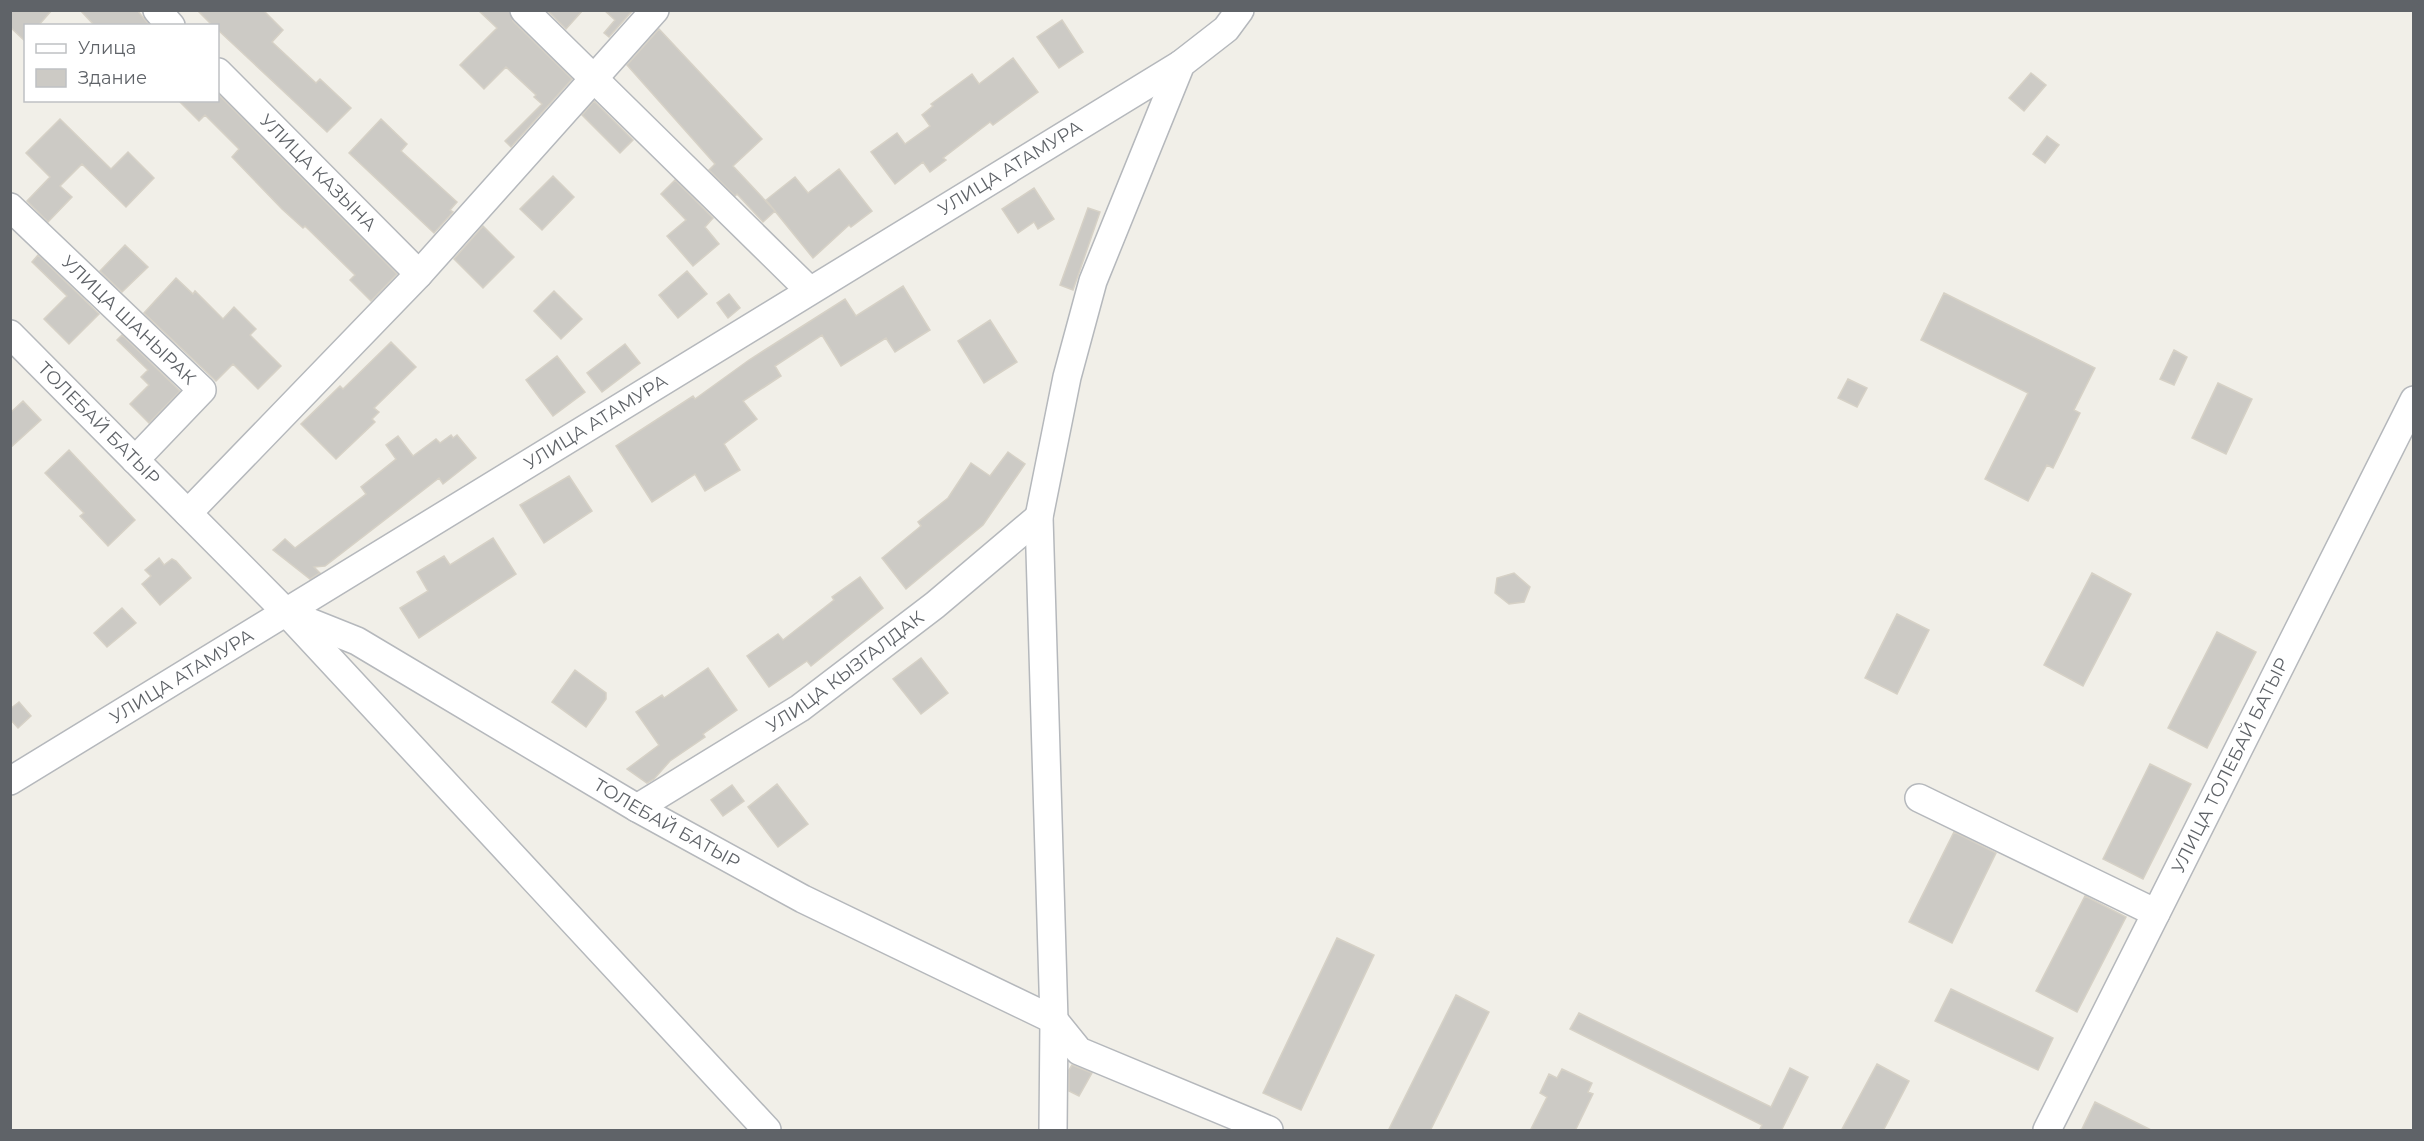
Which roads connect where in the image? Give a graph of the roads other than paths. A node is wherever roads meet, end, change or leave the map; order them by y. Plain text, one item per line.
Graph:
1 (156, 10) edge
2 (524, 10) edge
3 (655, 10) edge
4 (1240, 10) edge
5 (169, 24) edge
6 (1181, 64) junction
7 (219, 73) edge
8 (597, 81) junction
9 (10, 207) edge
10 (419, 274) junction
11 (808, 290) junction
12 (10, 334) edge
13 (2414, 400) edge
14 (135, 460) junction
15 (188, 513) junction
16 (1040, 517) junction
17 (287, 613) junction
18 (10, 781) edge
19 (1919, 798) dead end
20 (637, 808) junction
21 (2156, 913) junction
22 (1054, 1020) junction
23 (767, 1131) edge
24 (1053, 1131) edge
25 (1269, 1131) edge
26 (2047, 1131) edge

1 - 5 street
2 - 8 street
3 - 8 street
4 - 6 street, УЛИЦА АТАМУРА
6 - 11 street, УЛИЦА АТАМУРА
6 - 16 street
7 - 10 street, УЛИЦА КАЗЫНА
8 - 10 street
8 - 11 street
9 - 14 street, УЛИЦА ШАНЫРАК
10 - 15 street
11 - 17 street, УЛИЦА АТАМУРА
12 - 14 street, ТОЛЕБАЙ БАТЫР
13 - 21 street, УЛИЦА ТОЛЕБАЙ БАТЫР
14 - 15 street, ТОЛЕБАЙ БАТЫР
15 - 17 street, ТОЛЕБАЙ БАТЫР
16 - 20 street, УЛИЦА КЫЗГАЛДАК
16 - 22 street
17 - 18 street, УЛИЦА АТАМУРА
17 - 20 street, ТОЛЕБАЙ БАТЫР
17 - 23 street, ТОЛЕБАЙ БАТЫР
19 - 21 street
20 - 22 street, ТОЛЕБАЙ БАТЫР
21 - 26 street, УЛИЦА ТОЛЕБАЙ БАТЫР
22 - 24 street
22 - 25 street

